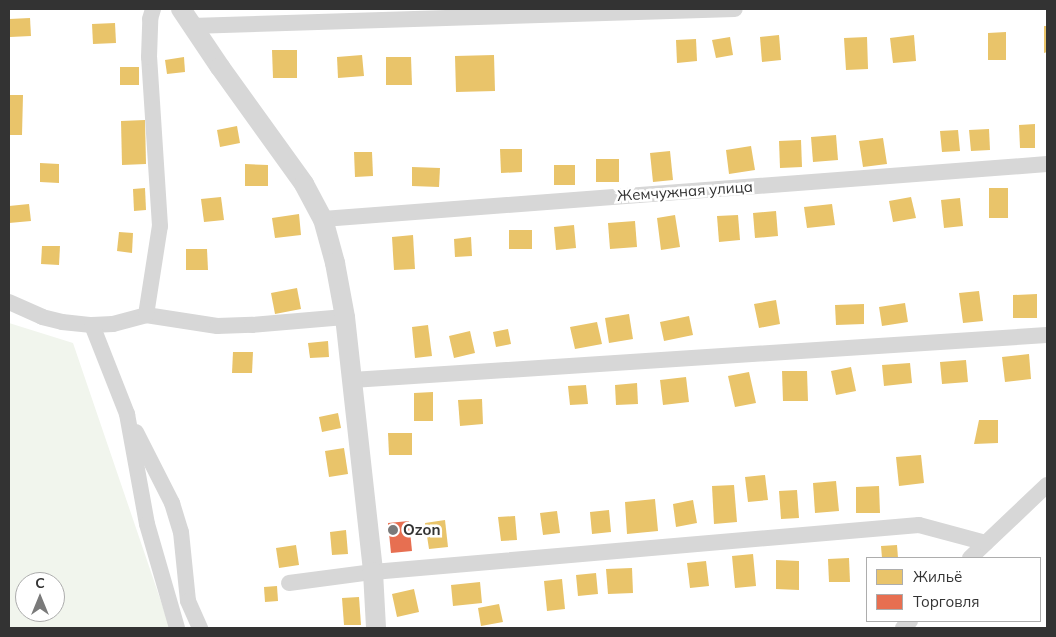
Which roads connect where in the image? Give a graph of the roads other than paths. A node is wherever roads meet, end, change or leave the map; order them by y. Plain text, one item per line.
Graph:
1 (153, 9) edge
2 (181, 9) edge
3 (735, 9) edge
4 (191, 26) junction
5 (1047, 164) edge
6 (323, 219) junction
7 (9, 302) edge
8 (146, 315) junction
9 (344, 317) junction
10 (92, 325) junction
11 (1047, 335) edge
12 (352, 380) junction
13 (127, 414) junction
14 (1047, 485) edge
15 (986, 543) junction
16 (971, 557) edge
17 (156, 558) junction
18 (374, 572) junction
19 (288, 583) dead end
20 (188, 601) junction
21 (177, 628) edge
22 (200, 628) edge
23 (376, 628) edge

1 - 8 street
2 - 4 street
3 - 4 street
4 - 6 street
5 - 6 street, Жемчужная улица
6 - 9 street
7 - 10 street
8 - 9 street
8 - 10 street
9 - 12 street
10 - 13 street
11 - 12 street
12 - 18 street
13 - 17 street
13 - 20 street
14 - 15 street
15 - 16 street
15 - 18 street
17 - 20 street
17 - 21 street
18 - 19 street
18 - 23 street
20 - 22 street

